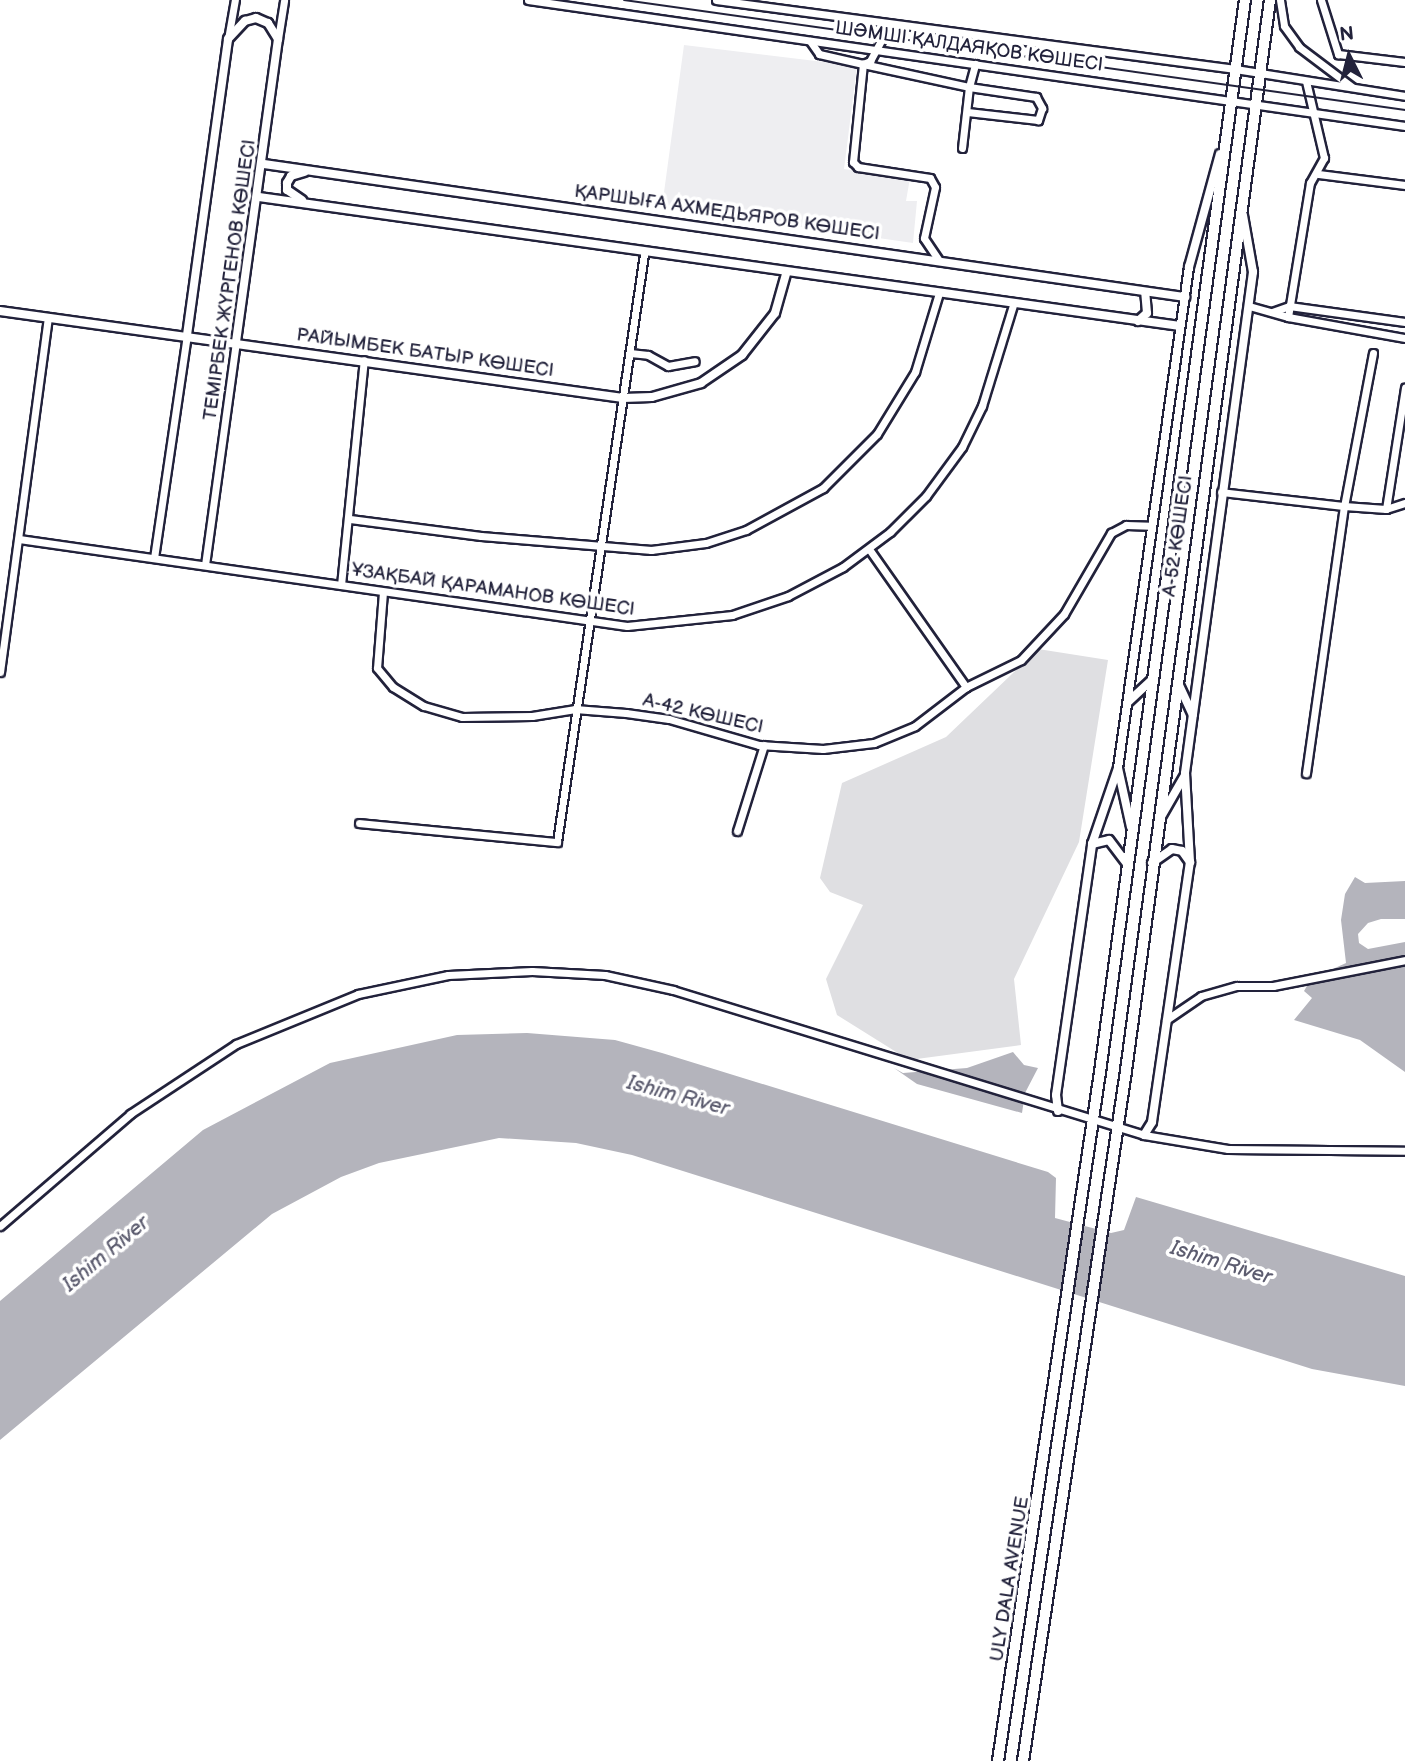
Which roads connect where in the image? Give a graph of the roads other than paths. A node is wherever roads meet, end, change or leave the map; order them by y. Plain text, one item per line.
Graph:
1 (235, 0) edge
2 (284, 0) edge
3 (528, 0) edge
4 (716, 0) edge
5 (1245, 0) edge
6 (1270, 0) edge
7 (1280, 0) edge
8 (1321, 0) edge
9 (890, 24) junction
10 (228, 39) junction
11 (278, 39) junction
12 (810, 41) junction
13 (877, 50) junction
14 (1405, 62) edge
15 (863, 64) junction
16 (975, 64) junction
17 (1235, 69) junction
18 (1261, 74) junction
19 (1306, 82) junction
20 (969, 87) junction
21 (1353, 89) junction
22 (1405, 96) edge
23 (1231, 100) junction
24 (1255, 104) junction
25 (967, 112) junction
26 (1312, 113) junction
27 (1405, 126) edge
28 (1225, 136) junction
29 (962, 148) dead end
30 (264, 164) junction
31 (314, 172) junction
32 (1318, 174) junction
33 (1405, 185) edge
34 (258, 197) junction
35 (315, 204) junction
36 (1242, 206) junction
37 (644, 254) junction
38 (938, 259) junction
39 (786, 274) junction
40 (1144, 292) junction
41 (939, 293) junction
42 (1185, 297) junction
43 (1013, 305) junction
44 (1249, 306) junction
45 (1289, 306) junction
46 (0, 311) edge
47 (1272, 312) junction
48 (48, 317) junction
49 (1288, 317) junction
50 (1138, 321) junction
51 (1405, 322) edge
52 (1180, 326) junction
53 (187, 335) junction
54 (1405, 338) edge
55 (236, 342) junction
56 (630, 353) junction
57 (1373, 353) dead end
58 (364, 360) junction
59 (695, 361) dead end
60 (1405, 387) edge
61 (623, 398) junction
62 (1221, 492) junction
63 (1405, 503) edge
64 (1344, 506) junction
65 (1386, 509) junction
66 (350, 519) junction
67 (1150, 526) junction
68 (19, 539) junction
69 (601, 549) junction
70 (869, 549) junction
71 (154, 558) junction
72 (205, 565) junction
73 (341, 585) junction
74 (383, 592) junction
75 (0, 608) edge
76 (9, 609) junction
77 (592, 620) junction
78 (0, 672) edge
79 (1153, 679) junction
80 (1175, 679) junction
81 (966, 687) junction
82 (1128, 702) junction
83 (576, 709) junction
84 (1193, 715) junction
85 (764, 745) junction
86 (1118, 768) junction
87 (1185, 773) junction
88 (1306, 773) dead end
89 (359, 823) dead end
90 (1157, 824) junction
91 (1132, 830) junction
92 (737, 831) dead end
93 (1091, 844) junction
94 (1189, 862) junction
95 (1153, 863) junction
96 (1127, 864) junction
97 (1405, 960) edge
98 (1166, 1020) junction
99 (1100, 1072) joint
100 (1058, 1111) junction
101 (1144, 1135) junction
102 (1405, 1152) edge
103 (0, 1226) edge
104 (998, 1761) edge
105 (1023, 1761) edge

1 - 10 street, ТЕМІРБЕК ЖҮРГЕНОВ КӨШЕСІ
2 - 11 street, ТЕМІРБЕК ЖҮРГЕНОВ КӨШЕСІ
3 - 12 street, ШӘМШІ ҚАЛДАЯҚОВ КӨШЕСІ
4 - 9 street, ШӘМШІ ҚАЛДАЯҚОВ КӨШЕСІ
5 - 17 main road, А-52 КӨШЕСІ
6 - 18 main road, А-52 КӨШЕСІ
7 - 21 street
8 - 14 street
9 - 13 street
9 - 17 street, ШӘМШІ ҚАЛДАЯҚОВ КӨШЕСІ
10 - 11 street
10 - 53 street, ТЕМІРБЕК ЖҮРГЕНОВ КӨШЕСІ
11 - 30 street, ТЕМІРБЕК ЖҮРГЕНОВ КӨШЕСІ
12 - 13 street, ШӘМШІ ҚАЛДАЯҚОВ КӨШЕСІ
12 - 15 street
13 - 15 street
13 - 16 street, ШӘМШІ ҚАЛДАЯҚОВ КӨШЕСІ
15 - 20 street
15 - 38 street
16 - 20 street
16 - 23 street, ШӘМШІ ҚАЛДАЯҚОВ КӨШЕСІ
17 - 18 street, ШӘМШІ ҚАЛДАЯҚОВ КӨШЕСІ
17 - 23 main road, А-52 КӨШЕСІ
18 - 19 street, ШӘМШІ ҚАЛДАЯҚОВ КӨШЕСІ
18 - 24 main road, А-52 КӨШЕСІ
19 - 21 street, ШӘМШІ ҚАЛДАЯҚОВ КӨШЕСІ
19 - 26 street
20 - 25 street
20 - 25 street
21 - 22 street, ШӘМШІ ҚАЛДАЯҚОВ КӨШЕСІ
23 - 24 street, ШӘМШІ ҚАЛДАЯҚОВ КӨШЕСІ
23 - 28 main road, А-52 КӨШЕСІ
24 - 26 street, ШӘМШІ ҚАЛДАЯҚОВ КӨШЕСІ
24 - 36 main road, А-52 КӨШЕСІ
25 - 29 street
26 - 27 street, ШӘМШІ ҚАЛДАЯҚОВ КӨШЕСІ
26 - 32 street
28 - 42 street
28 - 79 main road, А-52 КӨШЕСІ
30 - 31 street, ҚАРШЫҒА АХМЕДЬЯРОВ КӨШЕСІ
30 - 34 street, ТЕМІРБЕК ЖҮРГЕНОВ КӨШЕСІ
31 - 35 street
31 - 38 street, ҚАРШЫҒА АХМЕДЬЯРОВ КӨШЕСІ
32 - 33 street
32 - 45 street
34 - 35 street
34 - 55 street, ТЕМІРБЕК ЖҮРГЕНОВ КӨШЕСІ
35 - 37 street
36 - 44 street
36 - 80 main road, А-52 КӨШЕСІ
37 - 39 street
37 - 56 street
38 - 40 street, ҚАРШЫҒА АХМЕДЬЯРОВ КӨШЕСІ
39 - 41 street
39 - 61 street, РАЙЫМБЕК БАТЫР КӨШЕСІ
40 - 42 street, ҚАРШЫҒА АХМЕДЬЯРОВ КӨШЕСІ
40 - 50 street
41 - 43 street
41 - 69 street
42 - 52 street
43 - 50 street
43 - 70 street, ҰЗАҚБАЙ ҚАРАМАНОВ КӨШЕСІ
44 - 47 street
44 - 62 street
45 - 47 street
45 - 49 street
45 - 51 street
46 - 48 street, РАЙЫМБЕК БАТЫР КӨШЕСІ
47 - 49 street
48 - 53 street, РАЙЫМБЕК БАТЫР КӨШЕСІ
48 - 68 street
49 - 54 street
50 - 52 street
52 - 67 street
53 - 55 street, РАЙЫМБЕК БАТЫР КӨШЕСІ
53 - 71 street, ТЕМІРБЕК ЖҮРГЕНОВ КӨШЕСІ
55 - 58 street, РАЙЫМБЕК БАТЫР КӨШЕСІ
55 - 72 street, ТЕМІРБЕК ЖҮРГЕНОВ КӨШЕСІ
56 - 59 street
56 - 61 street
57 - 64 street
58 - 61 street, РАЙЫМБЕК БАТЫР КӨШЕСІ
58 - 66 street
60 - 65 street
61 - 69 street
62 - 64 street
62 - 84 street
63 - 65 street
64 - 65 street
64 - 88 street
66 - 69 street
66 - 73 street
67 - 81 street, А-42 КӨШЕСІ
67 - 82 street
68 - 71 street, ҰЗАҚБАЙ ҚАРАМАНОВ КӨШЕСІ
68 - 76 street
69 - 77 street
70 - 77 street, ҰЗАҚБАЙ ҚАРАМАНОВ КӨШЕСІ
70 - 81 street
71 - 72 street, ҰЗАҚБАЙ ҚАРАМАНОВ КӨШЕСІ
72 - 73 street, ҰЗАҚБАЙ ҚАРАМАНОВ КӨШЕСІ
73 - 74 street, ҰЗАҚБАЙ ҚАРАМАНОВ КӨШЕСІ
74 - 77 street, ҰЗАҚБАЙ ҚАРАМАНОВ КӨШЕСІ
74 - 83 street, А-42 КӨШЕСІ
75 - 76 street
76 - 78 street
77 - 83 street
79 - 82 street
79 - 91 main road, А-52 КӨШЕСІ
80 - 84 street
80 - 90 main road, А-52 КӨШЕСІ
81 - 85 street, А-42 КӨШЕСІ
82 - 86 street
83 - 85 street, А-42 КӨШЕСІ
83 - 89 street
84 - 87 street
85 - 92 street
86 - 91 street
86 - 93 street
87 - 90 street
87 - 94 street
90 - 95 main road, А-52 КӨШЕСІ
91 - 96 main road, А-52 КӨШЕСІ
93 - 96 street
93 - 100 street
94 - 95 street
94 - 98 street
95 - 105 main road, А-52 КӨШЕСІ
96 - 99 main road, А-52 КӨШЕСІ
97 - 98 street
98 - 101 street
99 - 104 main road, ULY DALA AVENUE
100 - 101 street
100 - 103 street
101 - 102 street

